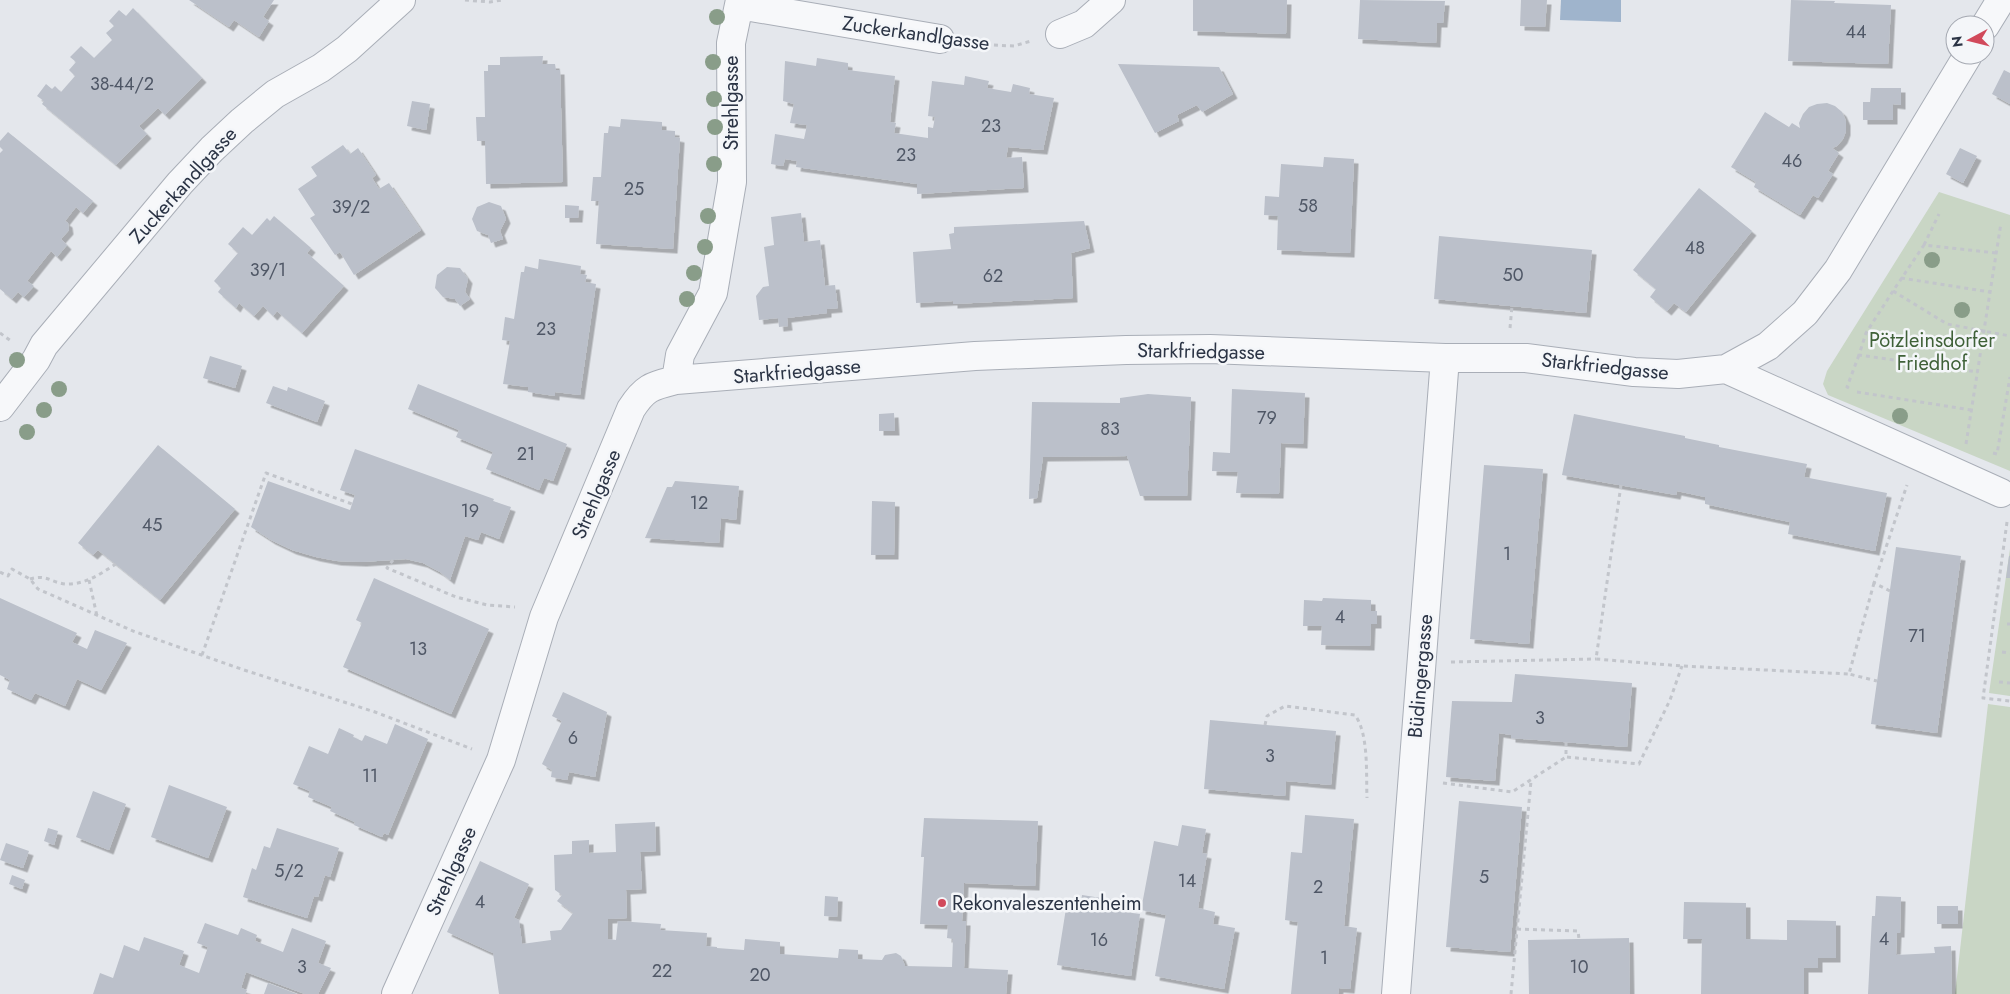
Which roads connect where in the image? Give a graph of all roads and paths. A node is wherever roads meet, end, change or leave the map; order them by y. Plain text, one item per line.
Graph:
1 (401, 0) edge
2 (465, 0) edge
3 (502, 0) edge
4 (1111, 0) edge
5 (2001, 0) edge
6 (740, 2) edge
7 (1992, 15) edge
8 (1060, 34) joint
9 (940, 39) joint
10 (1962, 65) edge
11 (1939, 214) dead end
12 (2001, 222) dead end
13 (1924, 245) junction
14 (1996, 254) junction
15 (1901, 278) junction
16 (1893, 291) junction
17 (1990, 292) junction
18 (1984, 332) junction
19 (2010, 336) edge
20 (1859, 354) junction
21 (1445, 358) junction
22 (1726, 369) junction
23 (1978, 372) junction
24 (2010, 377) edge
25 (676, 380) junction
26 (0, 407) edge
27 (1971, 410) junction
28 (1966, 444) dead end
29 (1997, 454) dead end
30 (1917, 456) junction
31 (1621, 485) dead end
32 (2001, 493) joint
33 (352, 504) dead end
34 (393, 560) dead end
35 (116, 564) dead end
36 (0, 572) edge
37 (30, 580) junction
38 (89, 580) junction
39 (1874, 583) junction
40 (1890, 591) dead end
41 (522, 608) dead end
42 (97, 616) junction
43 (2002, 652) dead end
44 (2010, 652) edge
45 (202, 655) junction
46 (1596, 659) junction
47 (1456, 662) dead end
48 (1682, 666) junction
49 (1849, 674) junction
50 (1877, 681) dead end
51 (1999, 682) dead end
52 (2010, 683) edge
53 (2010, 700) edge
54 (1265, 725) dead end
55 (1566, 742) dead end
56 (1566, 757) junction
57 (501, 760) junction
58 (1412, 777) junction
59 (1531, 781) junction
60 (1367, 798) dead end
61 (1517, 929) junction
62 (1578, 939) dead end
63 (396, 994) edge
64 (1396, 994) edge
65 (1511, 994) edge

1 - 26 street, Zuckerkandlgasse
2 - 3 path
4 - 8 street
5 - 7 street
6 - 9 street, Zuckerkandlgasse
6 - 25 street, Strehlgasse
8 - 9 path, Zuckerkandlgasse
10 - 22 street, Starkfriedgasse
11 - 13 path
12 - 14 path
13 - 14 path
13 - 15 path
14 - 17 path
15 - 16 path
15 - 17 path
16 - 18 path
16 - 20 path
17 - 18 path
18 - 19 path
18 - 23 path
20 - 23 path
20 - 27 path
21 - 22 street, Starkfriedgasse
21 - 25 street, Starkfriedgasse
21 - 58 street, Büdingergasse
22 - 30 street
23 - 27 path
24 - 29 path
25 - 57 street, Strehlgasse
27 - 28 path
30 - 32 street
30 - 39 path
31 - 46 path
32 - 53 path
33 - 45 path
34 - 41 path
35 - 38 path
36 - 37 path
37 - 38 path
37 - 42 path
38 - 42 path
39 - 40 path
39 - 49 path
42 - 45 path
43 - 44 path
45 - 57 path
46 - 47 path
46 - 48 path
48 - 49 path
48 - 56 path
49 - 50 path
51 - 52 path
54 - 60 path
55 - 56 path
56 - 59 path
57 - 63 street, Strehlgasse
58 - 59 path
58 - 64 street, Büdingergasse
59 - 61 path
61 - 62 path
61 - 65 path

